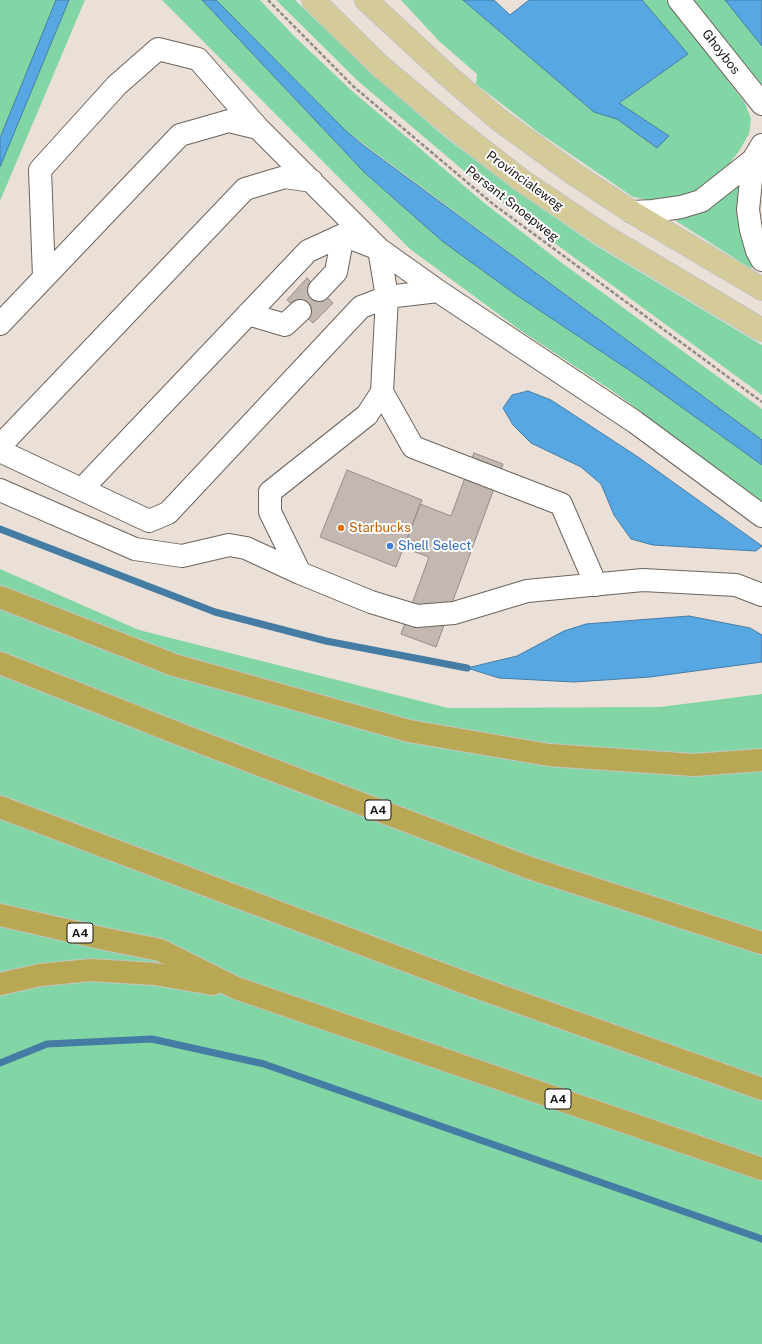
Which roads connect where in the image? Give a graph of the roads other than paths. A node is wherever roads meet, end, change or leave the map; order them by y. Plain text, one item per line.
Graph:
1 (313, 0) edge
2 (366, 0) edge
3 (679, 0) edge
4 (762, 104) edge
5 (258, 128) junction
6 (757, 152) edge
7 (312, 181) junction
8 (632, 212) junction
9 (343, 235) junction
10 (379, 249) junction
11 (762, 260) edge
12 (44, 277) junction
13 (762, 289) edge
14 (319, 290) tunnel mouth
15 (438, 291) junction
16 (386, 297) junction
17 (300, 311) tunnel mouth
18 (248, 314) junction
19 (0, 324) edge
20 (762, 330) edge
21 (382, 392) junction
22 (0, 446) edge
23 (0, 451) edge
24 (82, 489) junction
25 (0, 490) edge
26 (762, 516) edge
27 (300, 574) junction
28 (596, 585) junction
29 (762, 595) edge
30 (0, 597) edge
31 (0, 663) edge
32 (762, 760) edge
33 (0, 807) edge
34 (0, 915) edge
35 (762, 943) edge
36 (0, 984) edge
37 (236, 988) junction
38 (762, 1089) edge
39 (762, 1170) edge

1 - 20 main road, Provincialeweg
2 - 8 main road
3 - 4 street, Ghoybos
5 - 7 street
5 - 12 street
5 - 12 street
6 - 8 street
6 - 11 street
7 - 10 street
7 - 22 street
8 - 13 main road
9 - 10 street
9 - 14 street
9 - 18 street
10 - 15 street
10 - 16 street
12 - 19 street
15 - 16 street
15 - 26 street
16 - 21 street
16 - 24 street
17 - 18 street
18 - 24 street
21 - 27 street
21 - 28 street
23 - 24 street
25 - 27 street
27 - 28 street
28 - 29 street
30 - 32 highway
31 - 35 highway, A4
33 - 38 highway
34 - 37 highway, A4
36 - 37 highway, A4
37 - 39 highway, A4

